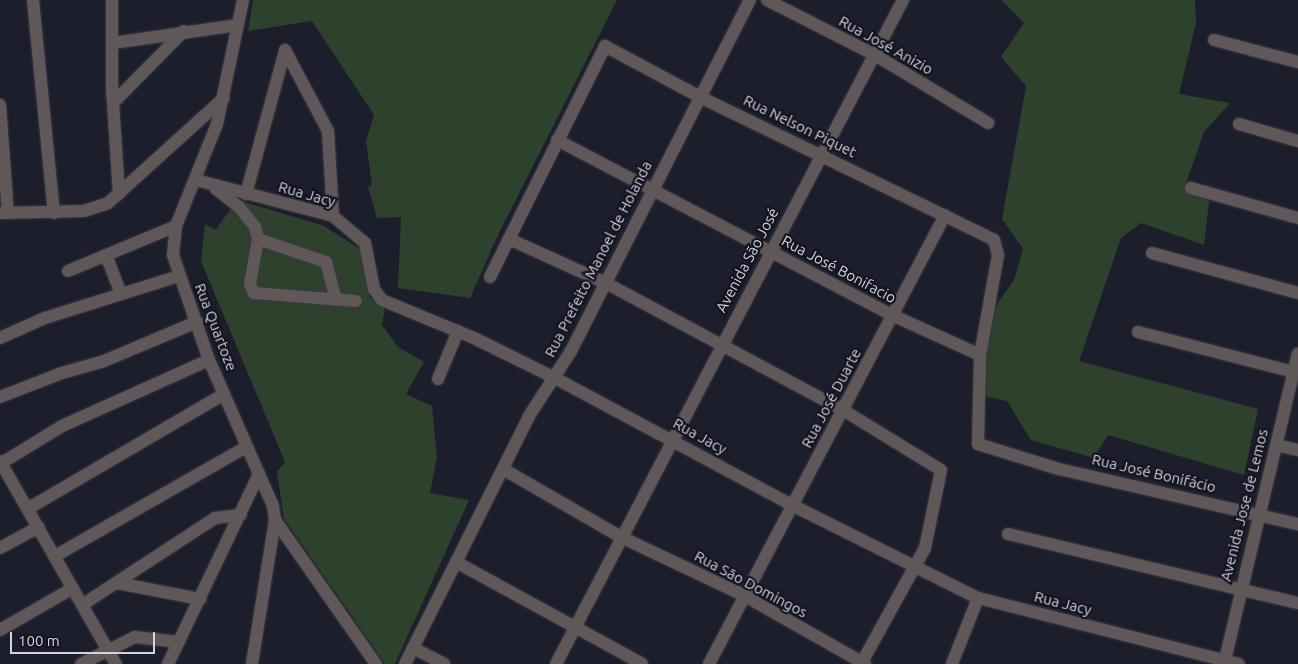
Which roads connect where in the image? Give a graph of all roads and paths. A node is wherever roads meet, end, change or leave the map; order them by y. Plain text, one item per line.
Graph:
1 (33, 0) edge
2 (112, 0) edge
3 (243, 0) edge
4 (750, 0) edge
5 (766, 0) edge
6 (903, 0) edge
7 (238, 24) junction
8 (184, 31) junction
9 (1214, 40) dead end
10 (114, 43) junction
11 (875, 55) junction
12 (1298, 62) edge
13 (700, 97) junction
14 (224, 98) junction
15 (113, 103) junction
16 (0, 105) edge
17 (988, 123) dead end
18 (1239, 124) dead end
19 (1, 136) edge
20 (557, 140) junction
21 (1298, 141) edge
22 (823, 155) junction
23 (196, 180) junction
24 (212, 186) junction
25 (1191, 188) dead end
26 (652, 189) junction
27 (119, 194) junction
28 (246, 194) junction
29 (4, 213) edge
30 (54, 213) junction
31 (945, 215) junction
32 (333, 216) junction
33 (1298, 218) edge
34 (176, 226) junction
35 (509, 239) junction
36 (258, 240) junction
37 (769, 251) junction
38 (1152, 253) dead end
39 (106, 255) junction
40 (68, 271) dead end
41 (179, 276) junction
42 (490, 277) dead end
43 (604, 282) junction
44 (1298, 292) edge
45 (121, 294) junction
46 (336, 300) junction
47 (356, 301) dead end
48 (894, 316) junction
49 (196, 322) junction
50 (458, 331) junction
51 (1138, 332) dead end
52 (0, 338) edge
53 (720, 345) junction
54 (1298, 354) edge
55 (980, 355) junction
56 (209, 360) junction
57 (1296, 372) edge
58 (554, 377) junction
59 (438, 379) dead end
60 (224, 394) junction
61 (0, 397) edge
62 (843, 410) junction
63 (673, 439) junction
64 (1276, 445) junction
65 (246, 446) junction
66 (1298, 450) edge
67 (0, 463) edge
68 (503, 469) junction
69 (259, 474) junction
70 (792, 505) junction
71 (29, 508) junction
72 (1259, 514) junction
73 (241, 515) junction
74 (275, 520) junction
75 (1298, 524) edge
76 (39, 527) junction
77 (1008, 534) dead end
78 (621, 536) junction
79 (0, 548) edge
80 (55, 556) junction
81 (456, 562) junction
82 (918, 566) junction
83 (117, 583) junction
84 (73, 588) junction
85 (1240, 589) junction
86 (745, 596) junction
87 (978, 598) junction
88 (200, 599) junction
89 (1298, 603) edge
90 (82, 605) junction
91 (575, 629) junction
92 (0, 630) edge
93 (180, 642) junction
94 (413, 648) junction
95 (107, 650) junction
96 (1224, 662) edge
97 (81, 664) edge
98 (116, 664) edge
99 (168, 664) edge
100 (252, 664) edge
101 (376, 664) edge
102 (405, 664) edge
103 (444, 664) edge
104 (556, 664) edge
105 (642, 664) edge
106 (709, 664) edge
107 (863, 664) edge
108 (952, 664) edge
109 (1239, 664) edge

1 - 30 street
2 - 10 street
3 - 7 street, Rua Quartoze
4 - 13 street, Rua Prefeito Manoel de Holanda
5 - 11 street, Rua José Anizio
6 - 11 street, Avenida São José
7 - 8 street
7 - 14 street, Rua Quartoze
8 - 10 street
8 - 15 street
9 - 12 street
10 - 15 street
11 - 17 street, Rua José Anizio
11 - 22 street, Avenida São José
13 - 20 street, Rua Nelson Piquet
13 - 22 street, Rua Nelson Piquet
13 - 26 street, Rua Prefeito Manoel de Holanda
14 - 23 street, Rua Quartoze
14 - 27 street
15 - 27 street
16 - 19 street
18 - 21 street
19 - 29 street
20 - 26 street, Rua José Bonifacio
20 - 35 street
22 - 31 street, Rua Nelson Piquet
22 - 37 street, Avenida São José
23 - 24 street, Rua Jacy
23 - 34 street, Rua Quartoze
24 - 28 street, Rua Jacy
24 - 36 street
25 - 33 street
26 - 37 street, Rua José Bonifacio
26 - 43 street, Rua Prefeito Manoel de Holanda
27 - 30 street
28 - 32 street, Rua Jacy
28 - 32 street
29 - 30 street
31 - 48 street, Rua José Duarte
31 - 55 street, Rua Nelson Piquet
32 - 50 street, Rua Jacy
34 - 39 street
34 - 41 street, Rua Quartoze
35 - 42 street
35 - 43 street
36 - 46 street
36 - 46 street
37 - 48 street, Rua José Bonifacio
37 - 53 street, Avenida São José
38 - 44 street
39 - 40 street
39 - 45 street
41 - 45 street
41 - 49 street, Rua Quartoze
43 - 53 street
43 - 58 street, Rua Prefeito Manoel de Holanda
45 - 52 street
46 - 47 street
48 - 55 street, Rua José Bonifacio
48 - 62 street, Rua José Duarte
49 - 56 street, Rua Quartoze
49 - 61 street
50 - 58 street, Rua Jacy
50 - 59 street
51 - 57 street
53 - 62 street
53 - 63 street, Avenida São José
54 - 57 street, Avenida Jose de Lemos
55 - 72 street, Rua José Bonifácio
56 - 60 street, Rua Quartoze
56 - 67 street
57 - 64 street, Avenida Jose de Lemos
58 - 63 street, Rua Jacy
58 - 68 street, Rua Prefeito Manoel de Holanda
60 - 65 street, Rua Quartoze
60 - 71 street
62 - 70 street, Rua José Duarte
62 - 82 street
63 - 70 street, Rua Jacy
63 - 78 street, Avenida São José
64 - 66 street
64 - 72 street, Avenida Jose de Lemos
65 - 69 street, Rua Quartoze
65 - 80 street
67 - 71 street
68 - 78 street, Rua São Domingos
68 - 81 street, Rua Prefeito Manoel de Holanda
69 - 73 street
69 - 74 street, Rua Quartoze
70 - 82 street, Rua Jacy
70 - 86 street, Rua José Duarte
71 - 76 street
72 - 75 street, Rua José Bonifácio
72 - 85 street, Avenida Jose de Lemos
73 - 83 street
73 - 88 street
74 - 100 street, Rua Quartoze
74 - 101 street
76 - 79 street
76 - 80 street
77 - 85 street
78 - 86 street, Rua São Domingos
78 - 91 street
80 - 84 street
81 - 91 street
81 - 94 street, Rua Prefeito Manoel de Holanda
82 - 87 street, Rua Jacy
82 - 107 street
83 - 88 street
83 - 90 street
84 - 90 street
84 - 92 street
85 - 89 street
85 - 96 street, Avenida Jose de Lemos
86 - 106 street, Rua José Duarte
86 - 107 street, Rua São Domingos
87 - 96 street, Rua Jacy
87 - 108 street
88 - 93 street
90 - 95 street
91 - 104 street
91 - 105 street
93 - 95 street
93 - 99 street
94 - 102 street, Rua Prefeito Manoel de Holanda
94 - 103 street
95 - 97 street
95 - 98 street
96 - 109 street, Rua Jacy

